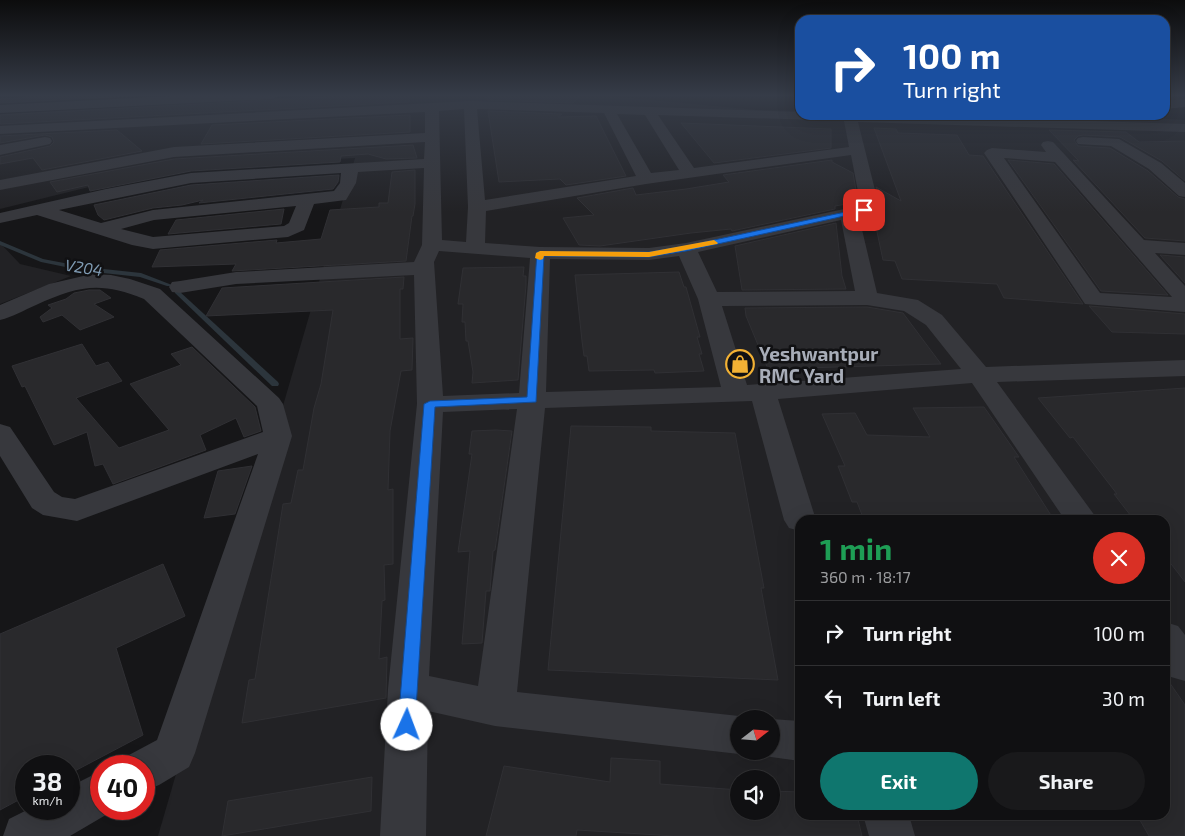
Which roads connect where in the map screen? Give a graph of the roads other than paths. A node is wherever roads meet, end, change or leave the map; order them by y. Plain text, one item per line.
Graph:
1 (76, 134) edge
2 (164, 134) edge
3 (465, 134) edge
4 (622, 134) edge
5 (664, 134) edge
6 (854, 134) edge
7 (1045, 134) edge
8 (1176, 134) edge
9 (151, 137) dead end
10 (431, 137) joint
11 (1114, 142) junction
12 (1059, 144) junction
13 (0, 150) edge
14 (857, 150) junction
15 (59, 158) dead end
16 (430, 163) junction
17 (1155, 166) junction
18 (1177, 167) dead end
19 (18, 168) edge
20 (350, 168) junction
21 (689, 173) junction
22 (646, 179) junction
23 (0, 186) edge
24 (1185, 192) edge
25 (308, 200) junction
26 (477, 207) junction
27 (40, 210) junction
28 (849, 214) junction
29 (0, 218) edge
30 (101, 229) junction
31 (1138, 246) junction
32 (475, 248) junction
33 (686, 249) junction
34 (1185, 249) edge
35 (540, 253) junction
36 (428, 256) junction
37 (180, 286) dead end
38 (868, 298) junction
39 (1185, 299) edge
40 (709, 300) junction
41 (1185, 305) edge
42 (0, 313) edge
43 (1183, 369) edge
44 (979, 375) junction
45 (749, 394) junction
46 (532, 400) junction
47 (430, 404) junction
48 (0, 433) edge
49 (278, 436) junction
50 (798, 515) edge
51 (1078, 515) edge
52 (1170, 644) edge
53 (1185, 665) edge
54 (408, 688) junction
55 (496, 708) junction
56 (730, 734) edge
57 (780, 739) edge
58 (795, 740) edge
59 (155, 764) edge
60 (90, 800) edge
61 (887, 820) edge
62 (26, 836) edge
63 (402, 836) edge
64 (892, 836) edge

1 - 13 street
2 - 9 street
3 - 26 street
4 - 22 street
5 - 21 street
6 - 14 street
7 - 12 street
8 - 11 street
10 - 16 street
10 - 19 street
11 - 12 street
11 - 17 street
12 - 31 street
12 - 41 street
14 - 21 street
14 - 28 street
15 - 19 street
16 - 20 street
16 - 36 street
17 - 18 street
17 - 24 street
19 - 23 street
20 - 25 street
20 - 27 street
21 - 22 street
22 - 26 street
25 - 30 street
25 - 30 street
26 - 32 street
27 - 29 street
27 - 30 street
28 - 33 street
28 - 38 street
31 - 34 street
31 - 39 street
32 - 35 street
32 - 36 street
33 - 35 street
33 - 40 street
35 - 46 street
36 - 37 street
36 - 47 street
38 - 40 street
38 - 44 street
40 - 45 street
42 - 49 street
43 - 44 street
44 - 45 street
44 - 51 street
45 - 46 street
45 - 50 street
46 - 47 street
46 - 55 street
47 - 54 street
48 - 49 street
49 - 59 street
52 - 53 street
54 - 55 street
54 - 63 street
55 - 56 street
57 - 58 street
60 - 62 street
61 - 64 street

